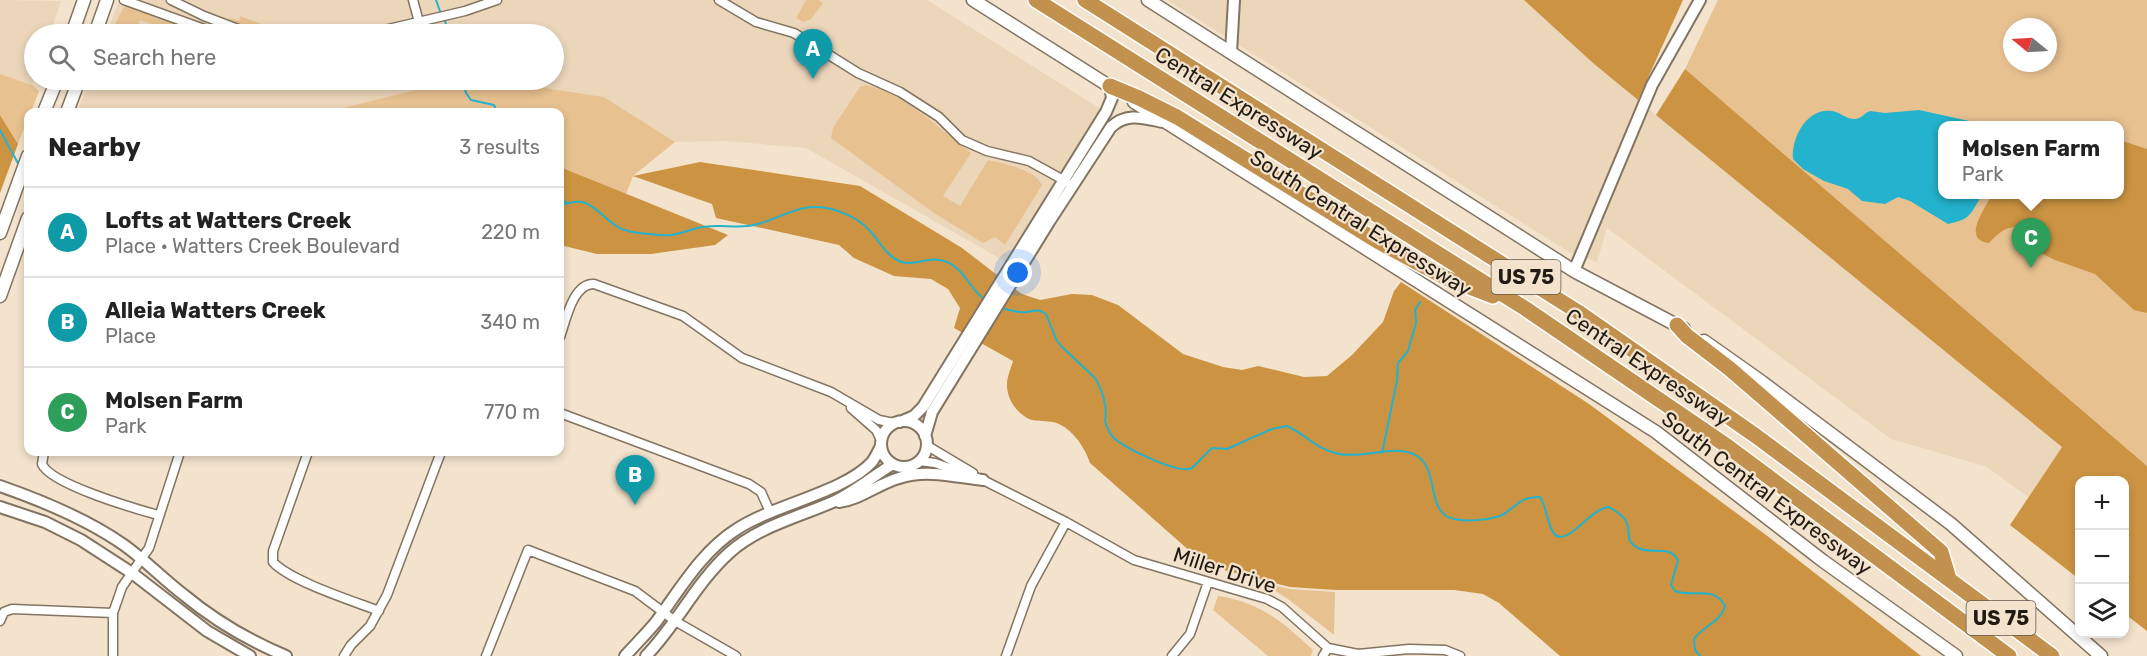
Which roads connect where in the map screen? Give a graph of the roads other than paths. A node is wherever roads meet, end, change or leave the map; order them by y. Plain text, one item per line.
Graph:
1 (84, 0) edge
2 (107, 0) edge
3 (124, 0) edge
4 (171, 0) edge
5 (413, 0) edge
6 (497, 0) edge
7 (719, 0) edge
8 (973, 0) edge
9 (1036, 0) edge
10 (1085, 0) edge
11 (1148, 0) edge
12 (1234, 0) edge
13 (1700, 0) edge
14 (419, 22) junction
15 (76, 24) edge
16 (99, 24) edge
17 (190, 24) edge
18 (225, 24) edge
19 (410, 24) edge
20 (1231, 53) junction
21 (1110, 86) junction
22 (53, 90) edge
23 (75, 90) edge
24 (46, 108) edge
25 (68, 108) edge
26 (1165, 122) junction
27 (24, 167) edge
28 (1068, 183) junction
29 (24, 230) edge
30 (0, 233) edge
31 (1574, 271) junction
32 (0, 296) edge
33 (1526, 309) junction
34 (1677, 325) junction
35 (564, 327) edge
36 (972, 337) junction
37 (838, 395) junction
38 (564, 415) edge
39 (897, 423) junction
40 (925, 440) junction
41 (881, 443) junction
42 (42, 456) edge
43 (179, 456) edge
44 (307, 456) edge
45 (437, 456) edge
46 (919, 461) junction
47 (893, 464) junction
48 (983, 480) junction
49 (0, 486) edge
50 (827, 504) junction
51 (0, 507) edge
52 (770, 512) junction
53 (158, 515) junction
54 (1066, 522) junction
55 (142, 561) junction
56 (132, 573) junction
57 (1949, 579) junction
58 (1208, 582) junction
59 (379, 611) junction
60 (663, 612) junction
61 (112, 613) junction
62 (0, 621) edge
63 (675, 621) junction
64 (1328, 648) junction
65 (112, 656) edge
66 (250, 656) edge
67 (286, 656) edge
68 (344, 656) edge
69 (486, 656) edge
70 (625, 656) edge
71 (646, 656) edge
72 (736, 656) edge
73 (1006, 656) edge
74 (1172, 656) edge
75 (1323, 656) edge
76 (1460, 656) edge
77 (1956, 656) edge
78 (2009, 656) edge
79 (2052, 656) edge
80 (2101, 656) edge

1 - 15 main road
2 - 16 main road
3 - 17 street
4 - 18 street
5 - 14 street
6 - 14 street
7 - 28 street
8 - 21 main road, South Central Expressway
9 - 33 highway, Central Expressway / US 75
10 - 57 highway, Central Expressway / US 75
11 - 20 main road
12 - 20 street
13 - 31 street
14 - 19 street
20 - 31 main road
21 - 26 main road, South Central Expressway
21 - 28 street
21 - 33 highway
22 - 24 main road
23 - 25 main road
26 - 28 street
26 - 77 main road, South Central Expressway
27 - 30 main road
28 - 36 street
29 - 32 main road
31 - 34 main road
33 - 78 highway, Central Expressway / US 75
34 - 57 highway
34 - 80 main road
35 - 37 street
36 - 39 street
36 - 40 street
37 - 39 street
37 - 41 street
38 - 52 street
39 - 40 street
39 - 41 street
40 - 46 street
40 - 48 street, Miller Drive
41 - 47 street
41 - 52 street
42 - 53 street
43 - 53 street
44 - 59 street
45 - 59 street
46 - 47 street
46 - 48 street, Miller Drive
47 - 50 street
48 - 50 street
48 - 54 street, Miller Drive
49 - 55 street
50 - 63 street
51 - 56 street
52 - 60 street
53 - 55 street
54 - 58 street, Miller Drive
54 - 73 street
55 - 56 street
55 - 67 street
56 - 61 street
56 - 66 street
57 - 79 highway, Central Expressway / US 75
58 - 64 street, Miller Drive
58 - 74 street
59 - 68 street
60 - 63 street
60 - 69 street
60 - 70 street
61 - 62 street
61 - 65 street
63 - 71 street
63 - 72 street
64 - 75 street
64 - 76 street

